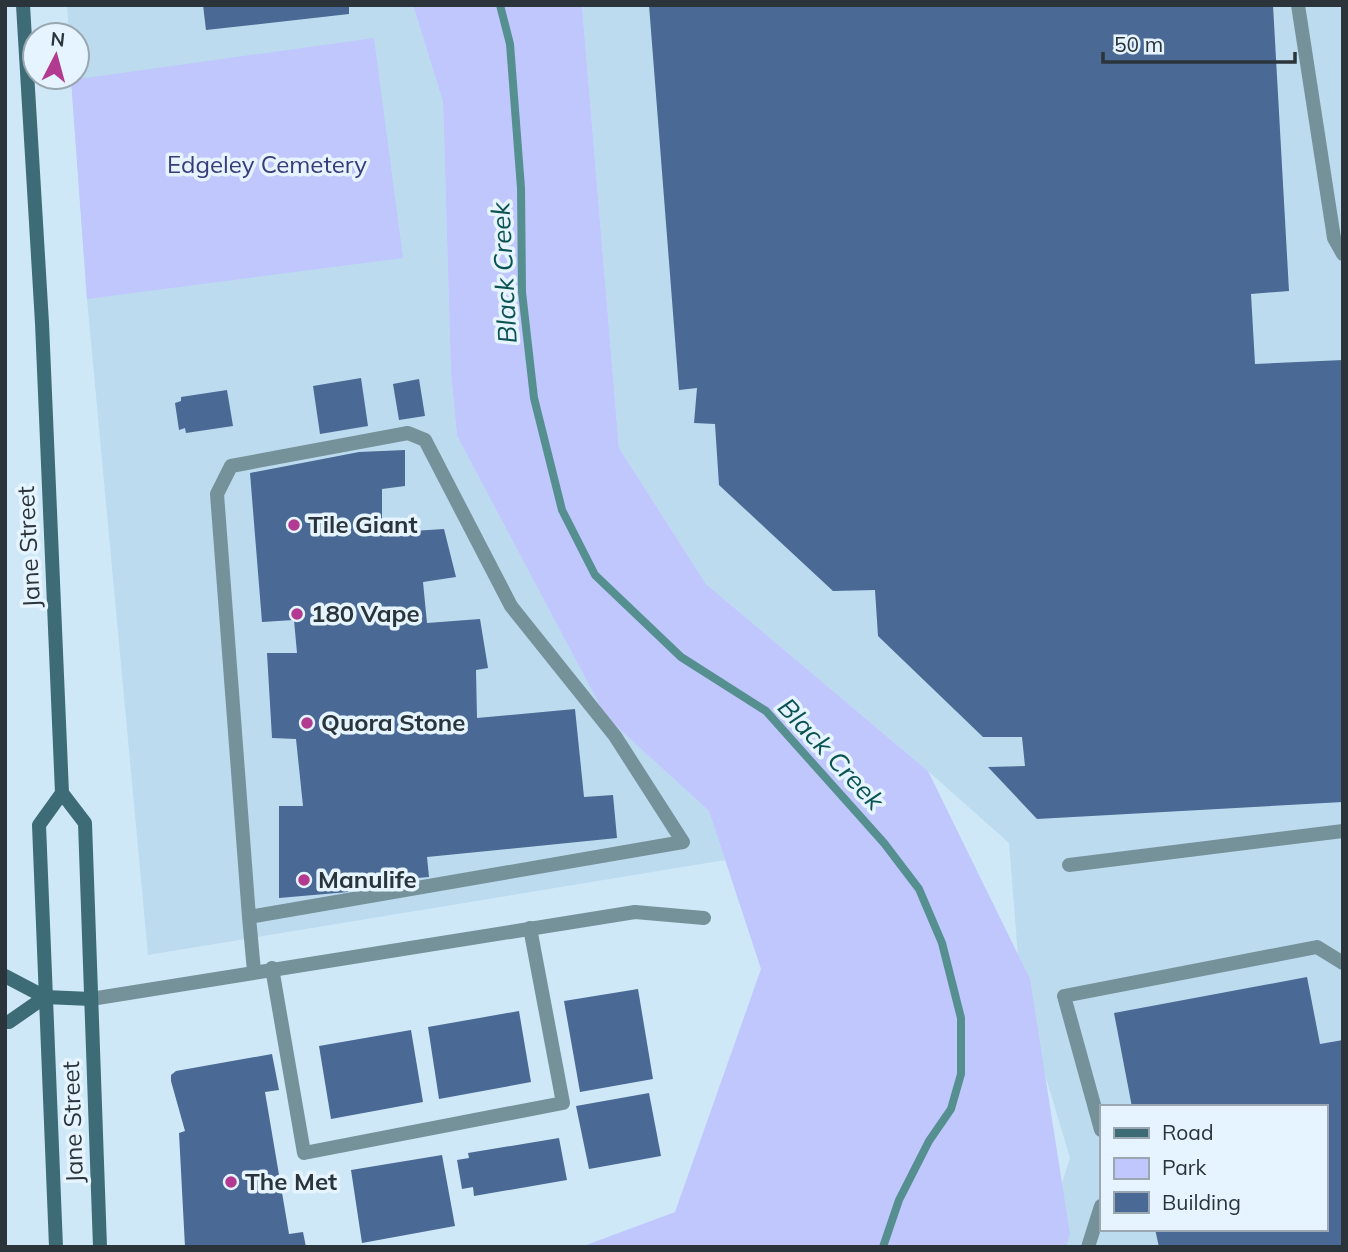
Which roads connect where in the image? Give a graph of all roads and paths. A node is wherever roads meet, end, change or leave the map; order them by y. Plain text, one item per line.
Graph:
1 (23, 5) edge
2 (1298, 5) edge
3 (1343, 254) edge
4 (62, 793) junction
5 (1343, 831) edge
6 (1069, 865) dead end
7 (249, 917) junction
8 (704, 918) dead end
9 (530, 928) junction
10 (1343, 963) edge
11 (272, 968) junction
12 (254, 971) junction
13 (5, 976) edge
14 (45, 997) junction
15 (91, 999) junction
16 (5, 1022) edge
17 (1100, 1126) edge
18 (1100, 1209) edge
19 (56, 1247) edge
20 (100, 1247) edge
21 (1088, 1247) edge

1 - 4 main road, Jane Street
2 - 3 lane
4 - 14 main road, Jane Street
4 - 15 main road, Jane Street
5 - 6 lane
7 - 7 lane
7 - 12 lane
8 - 9 lane
9 - 11 lane
9 - 11 lane
10 - 17 lane
11 - 12 lane
12 - 15 lane
13 - 14 main road
14 - 15 main road
14 - 16 main road
14 - 19 main road, Jane Street
15 - 20 main road, Jane Street
18 - 21 lane

